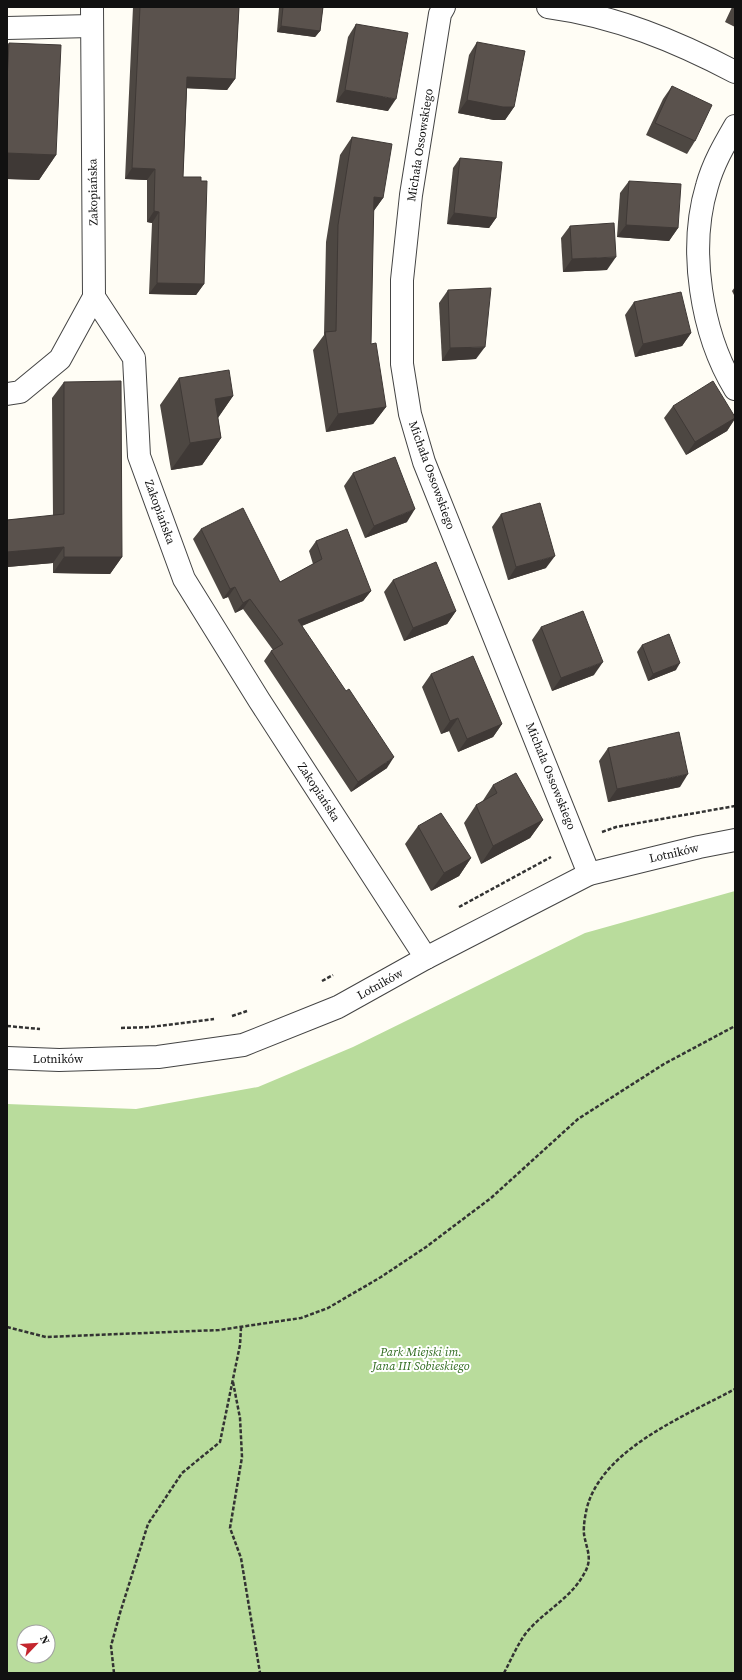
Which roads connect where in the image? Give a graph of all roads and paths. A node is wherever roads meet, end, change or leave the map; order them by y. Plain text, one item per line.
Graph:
1 (444, 7) edge
2 (548, 7) edge
3 (92, 17) edge
4 (7, 28) edge
5 (735, 72) edge
6 (735, 126) edge
7 (94, 298) junction
8 (735, 389) edge
9 (7, 394) edge
10 (735, 806) edge
11 (735, 840) edge
12 (578, 842) junction
13 (589, 874) junction
14 (452, 911) dead end
15 (426, 958) junction
16 (334, 975) dead end
17 (320, 982) dead end
18 (248, 1010) dead end
19 (226, 1017) dead end
20 (218, 1018) dead end
21 (7, 1026) edge
22 (735, 1026) edge
23 (118, 1028) dead end
24 (41, 1029) dead end
25 (7, 1058) edge
26 (7, 1327) edge
27 (241, 1328) junction
28 (232, 1380) junction
29 (735, 1389) edge
30 (114, 1673) edge
31 (260, 1673) edge
32 (504, 1673) edge

1 - 12 street, Michała Ossowskiego
2 - 5 street
3 - 4 street
3 - 7 street, Zakopiańska
6 - 8 street
7 - 9 street
7 - 15 street, Zakopiańska
10 - 12 path
11 - 13 street, Lotników
12 - 13 street, Michała Ossowskiego
12 - 14 path
13 - 15 street, Lotników
15 - 25 street, Lotników
16 - 17 path
18 - 19 path
20 - 23 path
21 - 24 path
22 - 27 path
26 - 27 path
27 - 28 path
28 - 30 path
28 - 31 path
29 - 32 path

